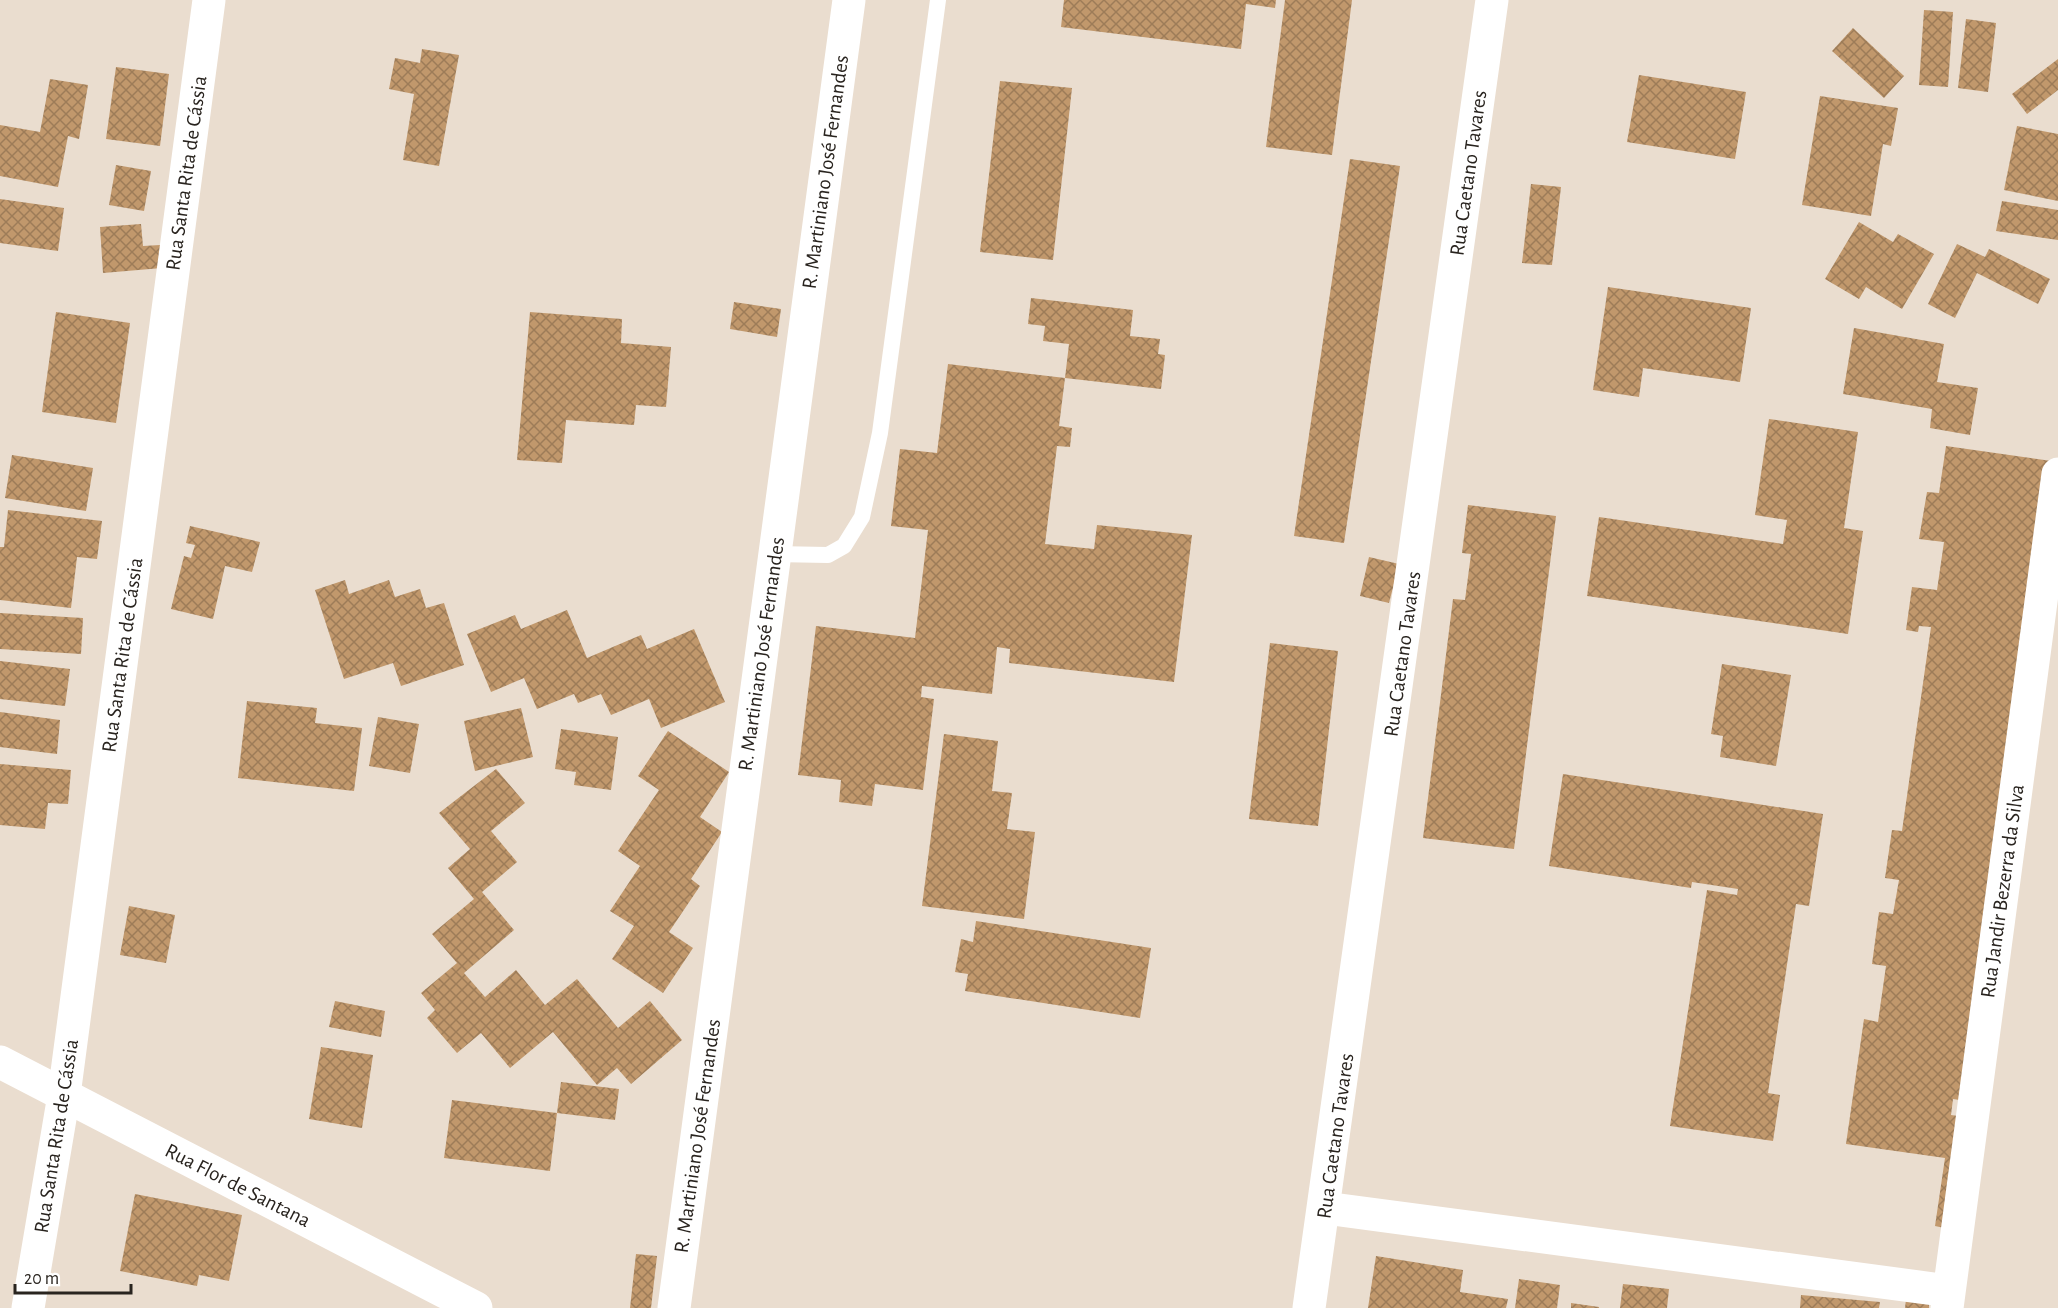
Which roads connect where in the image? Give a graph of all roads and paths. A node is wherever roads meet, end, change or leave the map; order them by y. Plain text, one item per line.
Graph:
1 (209, 0) edge
2 (849, 0) edge
3 (938, 0) edge
4 (1492, 0) edge
5 (2058, 474) edge
6 (774, 554) junction
7 (0, 1062) edge
8 (64, 1095) junction
9 (1325, 1208) junction
10 (1948, 1299) edge
11 (28, 1308) edge
12 (476, 1308) edge
13 (674, 1308) edge
14 (1309, 1308) edge

1 - 8 street, Rua Santa Rita de Cássia
2 - 6 street, R. Martiniano José Fernandes
3 - 6 lane
4 - 9 street, Rua Caetano Tavares
5 - 10 street, Rua Jandir Bezerra da Silva
6 - 13 street, R. Martiniano José Fernandes
7 - 8 street, Rua Flor de Santana
8 - 11 street, Rua Santa Rita de Cássia
8 - 12 street, Rua Flor de Santana
9 - 10 street
9 - 14 street, Rua Caetano Tavares

